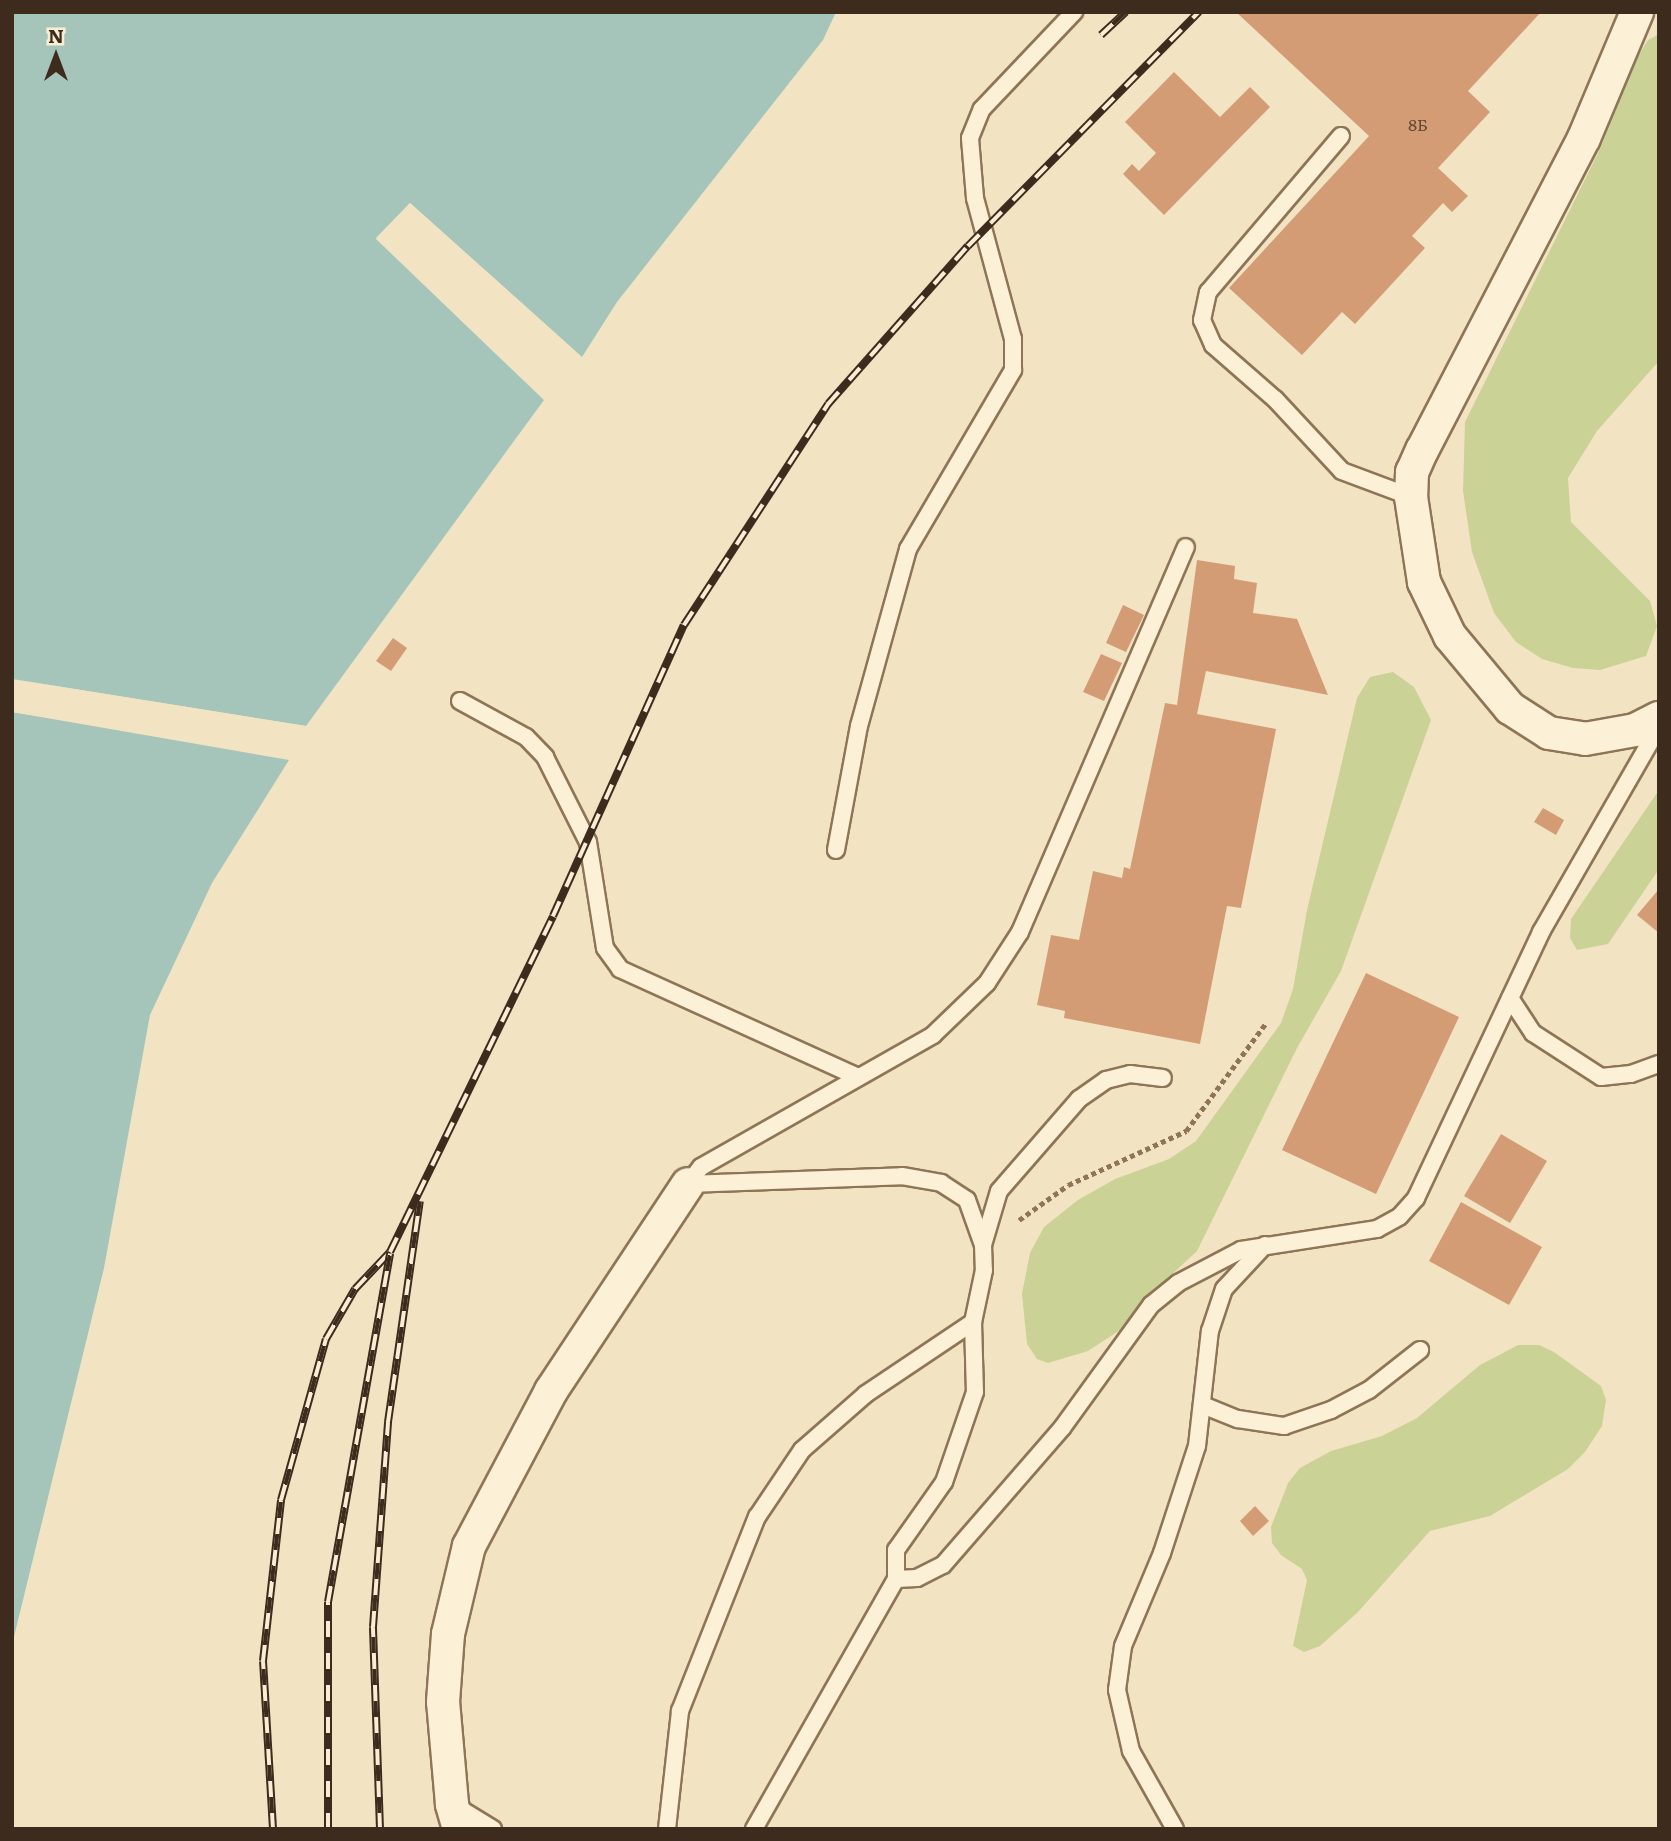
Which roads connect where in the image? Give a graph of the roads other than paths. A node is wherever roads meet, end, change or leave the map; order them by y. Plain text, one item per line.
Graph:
1 (1074, 12) edge
2 (1637, 12) edge
3 (1341, 136) dead end
4 (1411, 497) junction
5 (1186, 547) dead end
6 (460, 701) dead end
7 (1659, 718) edge
8 (1659, 727) edge
9 (836, 850) dead end
10 (1510, 998) junction
11 (1659, 1064) edge
12 (858, 1077) junction
13 (1163, 1078) dead end
14 (688, 1184) junction
15 (983, 1245) junction
16 (1265, 1245) junction
17 (973, 1322) junction
18 (1420, 1350) dead end
19 (1205, 1406) junction
20 (896, 1579) junction
21 (456, 1816) edge
22 (493, 1829) edge
23 (667, 1829) edge
24 (754, 1829) edge
25 (1175, 1829) edge

1 - 9 lane
2 - 4 street
3 - 4 lane
4 - 7 street
5 - 12 lane
6 - 12 lane
8 - 10 lane
10 - 11 lane
10 - 16 lane
12 - 14 lane
13 - 15 lane
14 - 15 lane
14 - 21 street
15 - 17 lane
16 - 19 lane
16 - 20 lane
17 - 20 lane
17 - 23 lane
18 - 19 lane
19 - 25 lane
20 - 24 lane
21 - 22 lane

